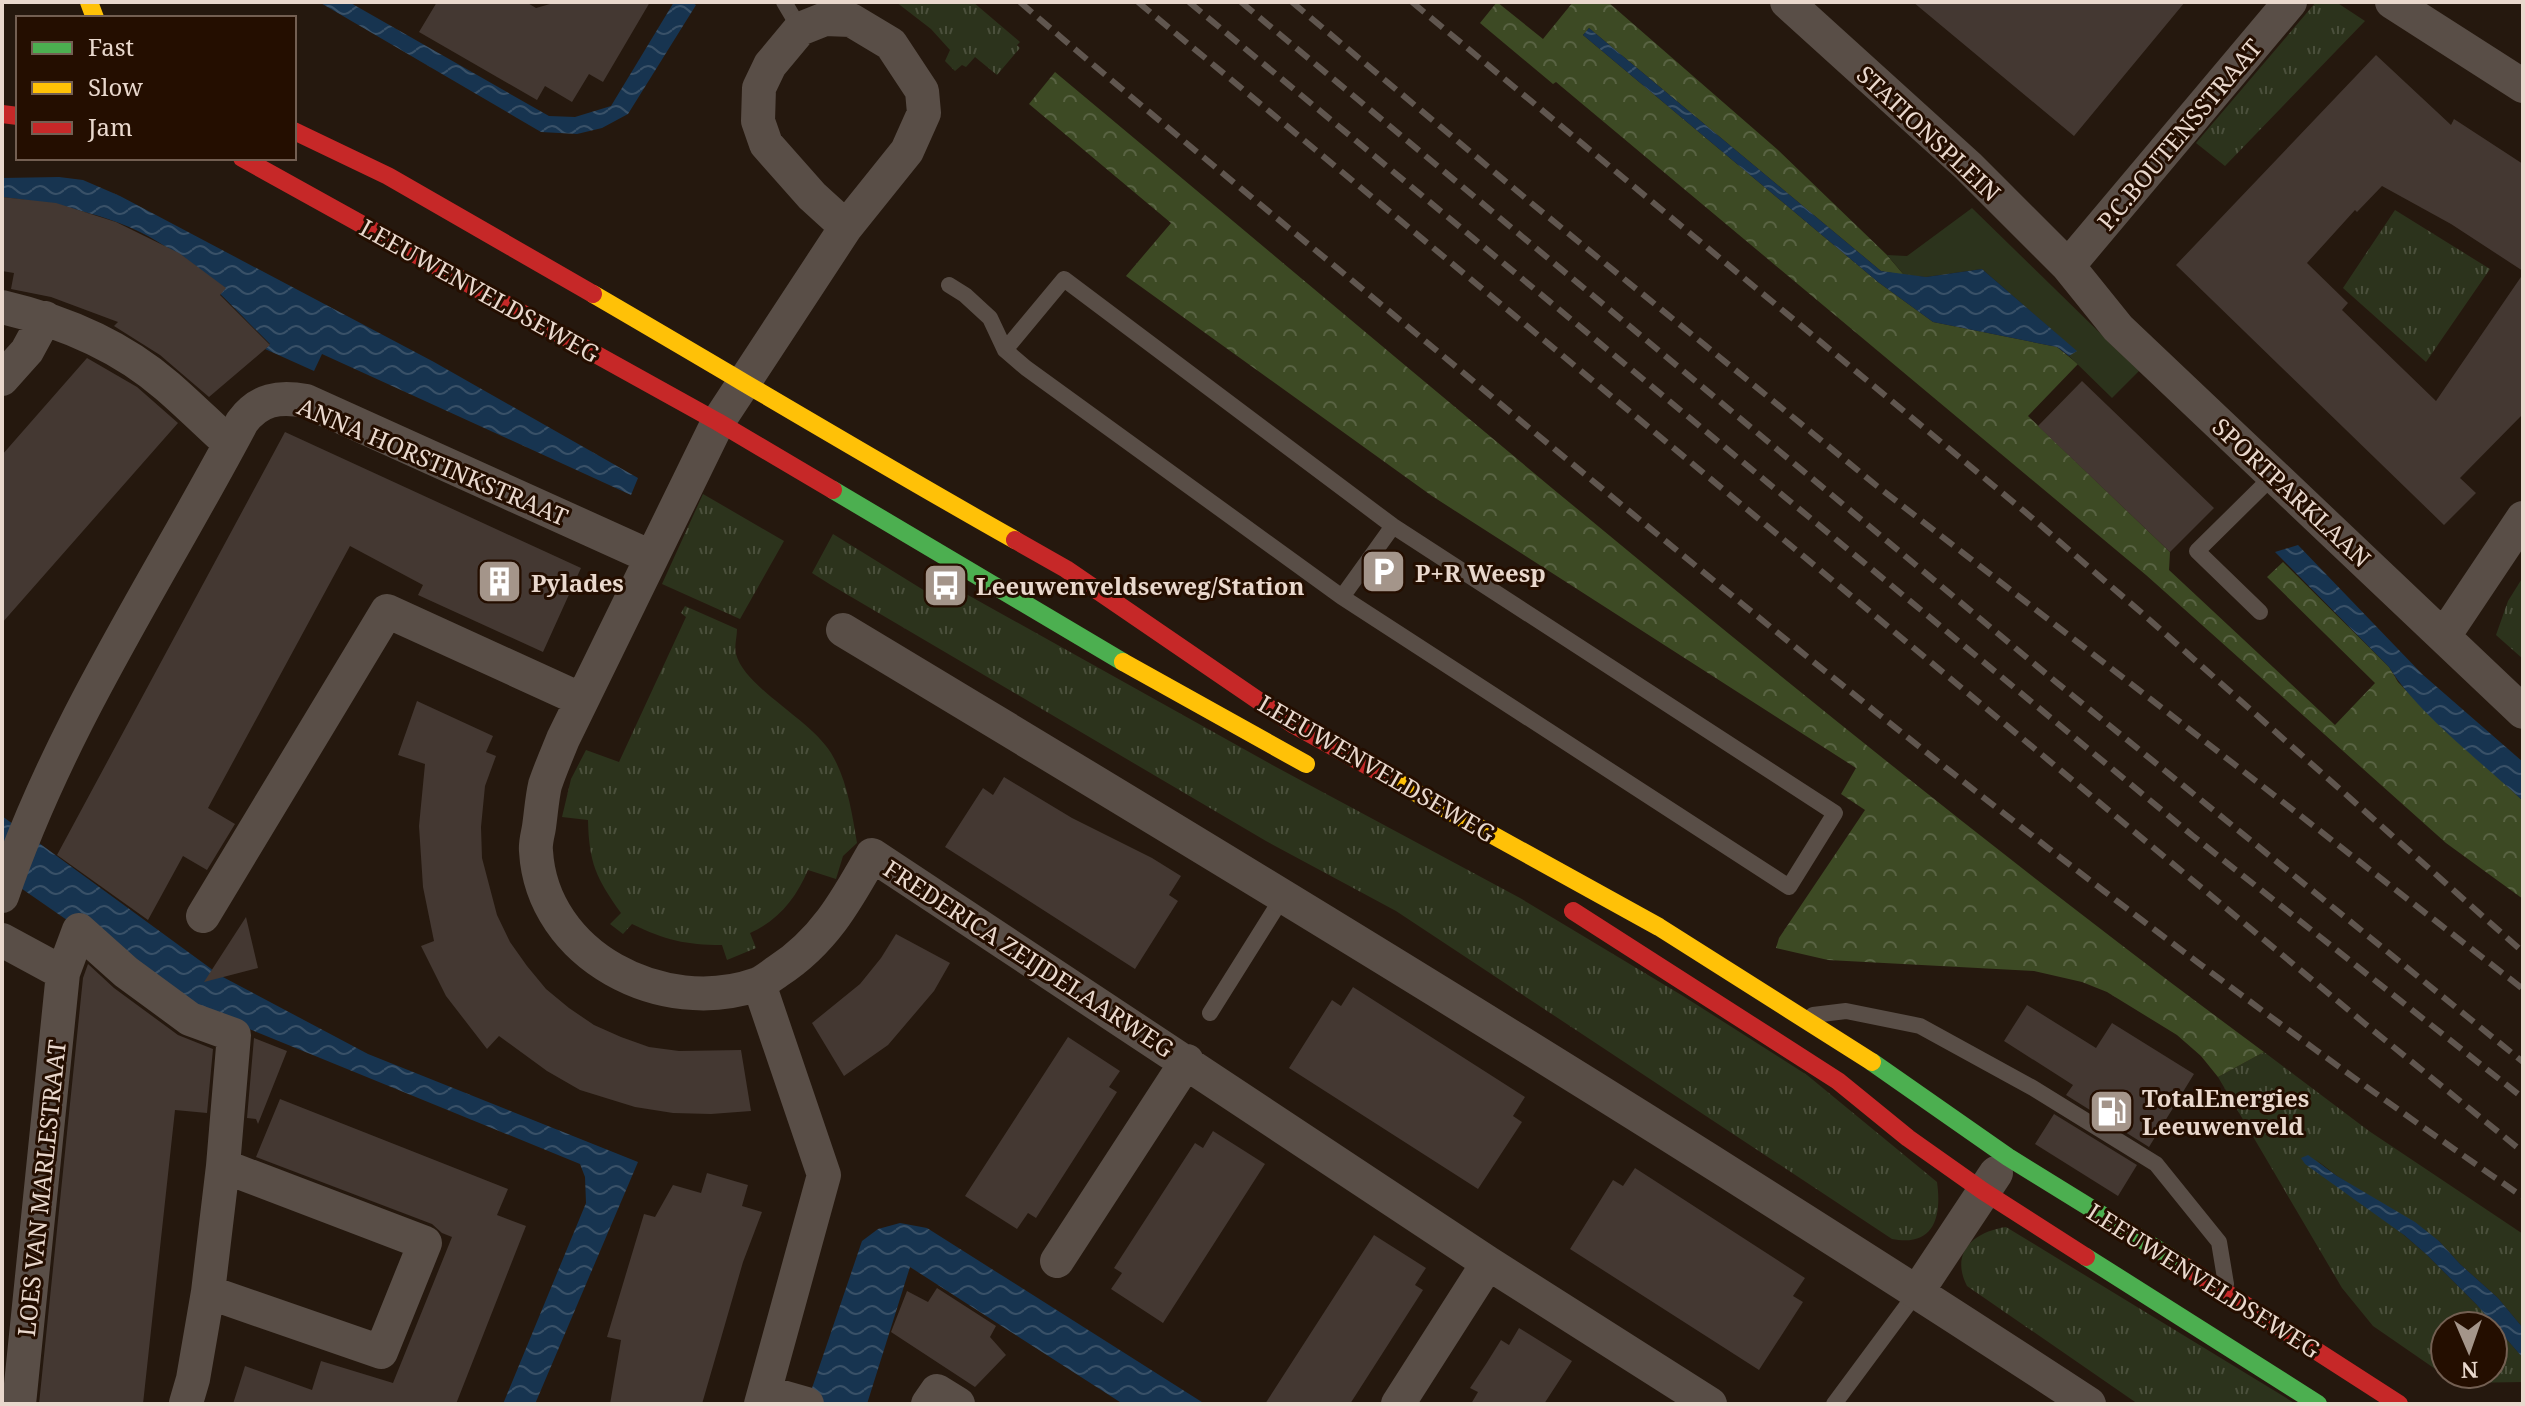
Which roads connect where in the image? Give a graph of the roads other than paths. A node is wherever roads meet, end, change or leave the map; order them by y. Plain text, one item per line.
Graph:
1 (1787, 2) edge
2 (2290, 2) edge
3 (2392, 2) edge
4 (792, 16) edge
5 (2523, 86) edge
6 (296, 132) edge
7 (246, 160) edge
8 (846, 227) junction
9 (2068, 266) junction
10 (949, 285) dead end
11 (2, 307) edge
12 (45, 318) junction
13 (1005, 350) junction
14 (2, 379) edge
15 (744, 382) junction
16 (718, 422) junction
17 (230, 444) junction
18 (2274, 475) junction
19 (2523, 518) edge
20 (1393, 526) junction
21 (651, 557) junction
22 (1342, 597) junction
23 (2260, 612) dead end
24 (843, 630) dead end
25 (2444, 636) junction
26 (582, 700) junction
27 (2523, 712) edge
28 (1322, 773) dead end
29 (3, 893) edge
30 (1284, 895) junction
31 (1555, 901) dead end
32 (203, 916) dead end
33 (2, 940) edge
34 (63, 973) junction
35 (759, 984) junction
36 (1210, 1013) dead end
37 (1802, 1016) junction
38 (1187, 1061) junction
39 (2008, 1157) junction
40 (223, 1166) junction
41 (1983, 1191) junction
42 (1057, 1261) dead end
43 (1488, 1263) junction
44 (208, 1292) junction
45 (1917, 1292) junction
46 (2228, 1293) junction
47 (778, 1399) edge
48 (186, 1403) edge
49 (19, 1404) edge
50 (928, 1404) edge
51 (958, 1404) edge
52 (1398, 1404) edge
53 (1710, 1404) edge
54 (1834, 1404) edge
55 (2089, 1404) edge
56 (2318, 1404) edge
57 (2399, 1404) edge

1 - 9 street, STATIONSPLEIN
2 - 9 street, P.C.BOUTENSSTRAAT
3 - 5 street
4 - 8 street
4 - 8 street
6 - 15 main road, LEEUWENVELDSEWEG
7 - 16 main road, LEEUWENVELDSEWEG
8 - 15 street
9 - 18 street, SPORTPARKLAAN
10 - 13 lane
11 - 12 street
12 - 14 street
12 - 17 street
13 - 20 lane
13 - 22 lane
15 - 16 street
15 - 37 main road, LEEUWENVELDSEWEG
16 - 21 street
16 - 28 main road, LEEUWENVELDSEWEG
17 - 21 street, ANNA HORSTINKSTRAAT
17 - 29 street, ANNA HORSTINKSTRAAT
18 - 23 lane
18 - 25 street, SPORTPARKLAAN
19 - 25 street
20 - 22 lane
20 - 22 lane
21 - 26 street
24 - 30 street
25 - 27 street, SPORTPARKLAAN
26 - 32 street
26 - 35 street
30 - 36 lane
30 - 45 street
31 - 41 main road, LEEUWENVELDSEWEG
33 - 34 street
34 - 40 street, LOES VAN MARLESTRAAT
34 - 49 street, LOES VAN MARLESTRAAT
35 - 38 street, FREDERICA ZEIJDELAARWEG
35 - 47 street
37 - 39 main road, LEEUWENVELDSEWEG
37 - 46 lane
38 - 42 street, FREDERICA ZEIJDELAARWEG
38 - 43 street, FREDERICA ZEIJDELAARWEG
39 - 41 street
39 - 46 main road, LEEUWENVELDSEWEG
40 - 44 street, LOES VAN MARLESTRAAT
40 - 44 street
41 - 45 street
41 - 56 main road, LEEUWENVELDSEWEG
43 - 52 street
43 - 53 street, FREDERICA ZEIJDELAARWEG
44 - 48 street, LOES VAN MARLESTRAAT
45 - 54 lane
45 - 55 street
46 - 57 main road, LEEUWENVELDSEWEG
50 - 51 street

